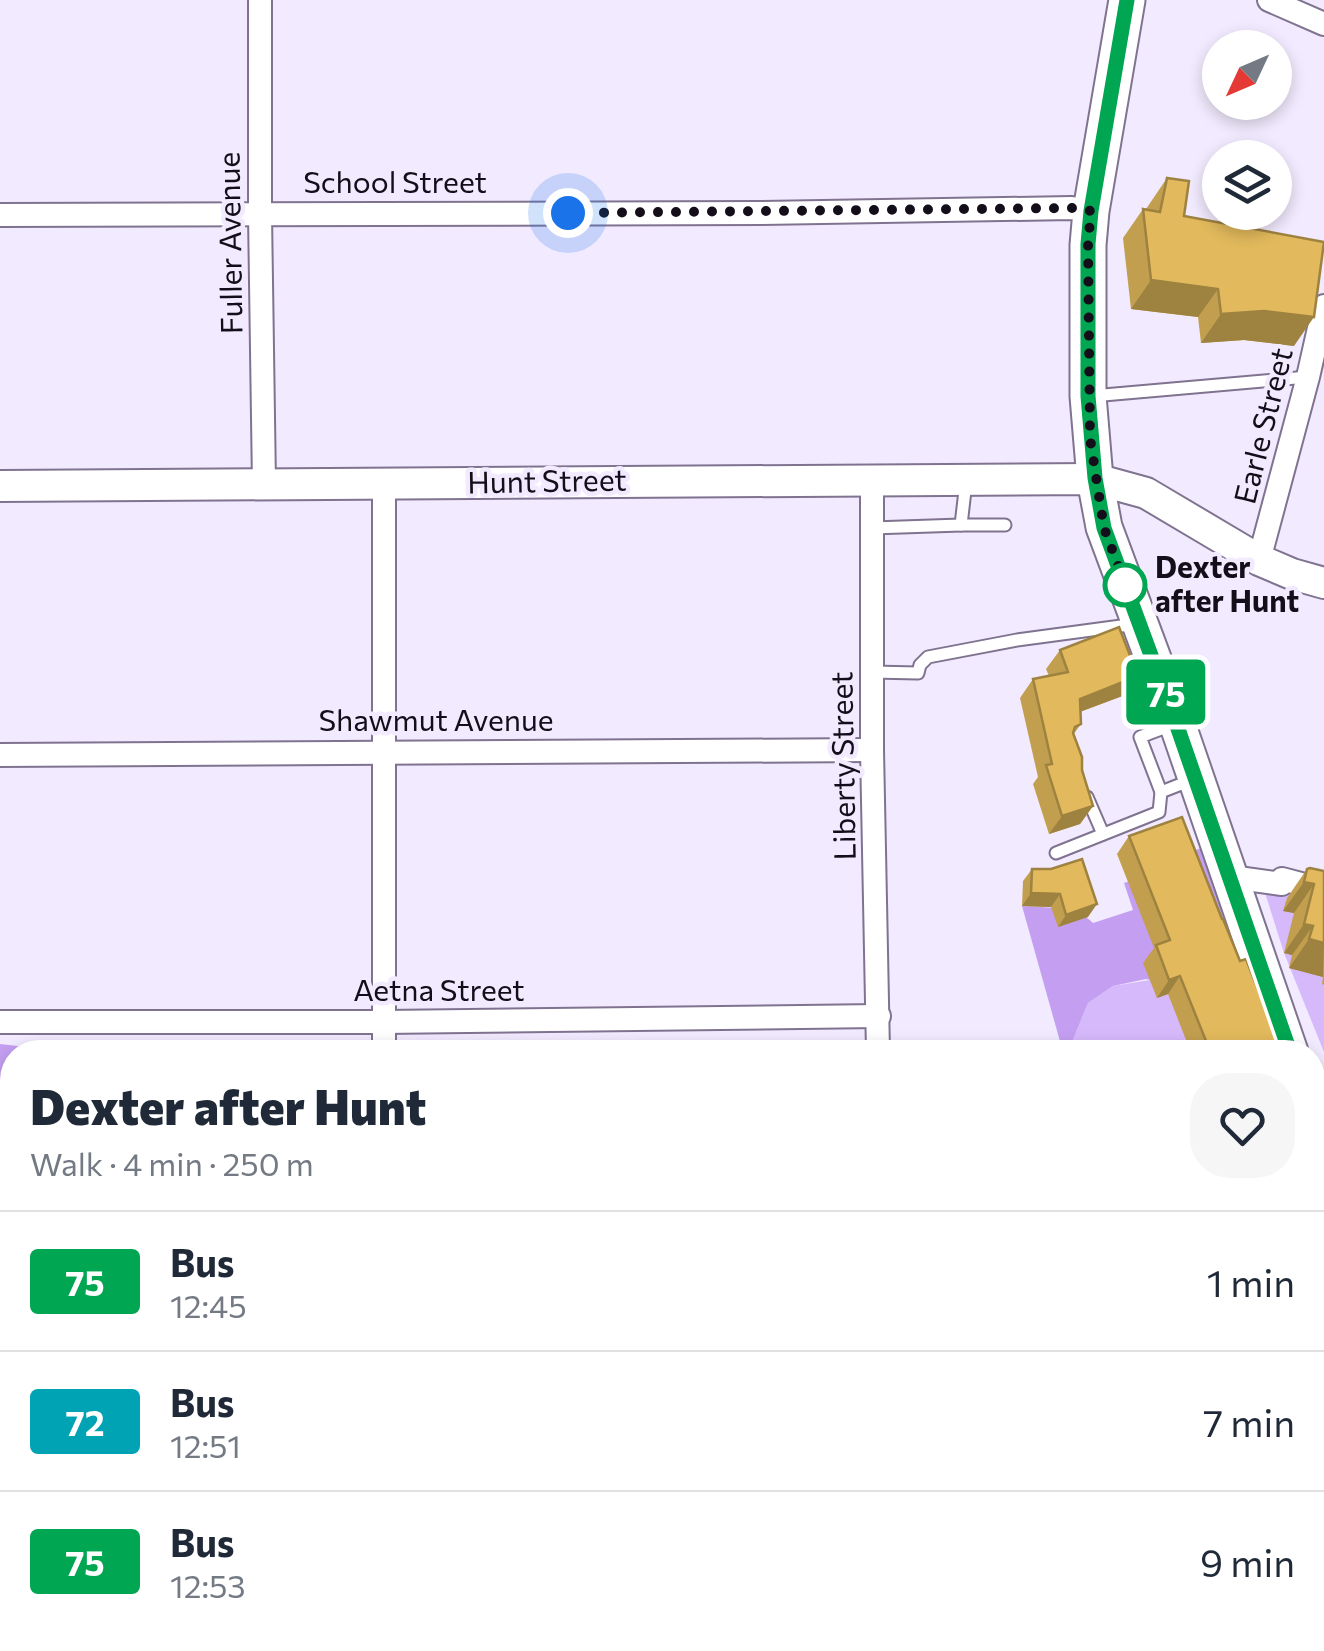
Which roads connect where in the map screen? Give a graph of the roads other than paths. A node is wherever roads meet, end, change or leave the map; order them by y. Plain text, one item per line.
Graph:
1 (260, 0) edge
2 (1127, 0) edge
3 (1269, 0) edge
4 (1324, 24) edge
5 (1091, 211) junction
6 (0, 214) edge
7 (260, 214) junction
8 (1324, 306) edge
9 (1308, 377) junction
10 (1088, 396) junction
11 (966, 478) junction
12 (1095, 478) junction
13 (872, 479) junction
14 (384, 484) junction
15 (0, 486) edge
16 (264, 486) junction
17 (1005, 525) dead end
18 (961, 526) junction
19 (872, 528) junction
20 (1259, 560) junction
21 (1324, 583) edge
22 (1140, 624) junction
23 (872, 672) junction
24 (1176, 723) junction
25 (872, 750) junction
26 (383, 751) junction
27 (0, 755) edge
28 (1196, 778) junction
29 (1082, 785) edge
30 (1161, 792) junction
31 (1103, 834) junction
32 (1056, 853) dead end
33 (1231, 877) junction
34 (1324, 890) edge
35 (879, 1016) junction
36 (0, 1022) edge
37 (384, 1022) junction
38 (384, 1040) edge
39 (878, 1040) edge
40 (1286, 1040) edge

1 - 7 street, Fuller Avenue
2 - 5 main road
3 - 4 street
5 - 7 street, School Street
5 - 10 main road
6 - 7 street, School Street
7 - 16 street, Fuller Avenue
8 - 9 street, Earle Street
9 - 10 lane
9 - 20 street, Earle Street
10 - 12 main road
11 - 12 main road, Hunt Street
11 - 13 main road, Hunt Street
11 - 18 lane
12 - 20 main road, Hunt Street
12 - 22 main road
13 - 14 main road, Hunt Street
13 - 19 street, Liberty Street
14 - 16 main road, Hunt Street
14 - 26 street
15 - 16 main road, Hunt Street
17 - 18 lane
18 - 19 lane
19 - 23 street, Liberty Street
20 - 21 main road, Hunt Street
22 - 23 lane
22 - 24 main road
23 - 25 street, Liberty Street
24 - 28 main road
24 - 30 lane
25 - 26 street, Shawmut Avenue
25 - 35 street, Liberty Street
26 - 27 street, Shawmut Avenue
26 - 37 street
28 - 30 lane
28 - 33 main road
29 - 31 lane
30 - 31 lane
31 - 32 lane
33 - 34 street
33 - 40 main road
35 - 37 street, Aetna Street
35 - 39 street, Liberty Street
36 - 37 street, Aetna Street
37 - 38 street

